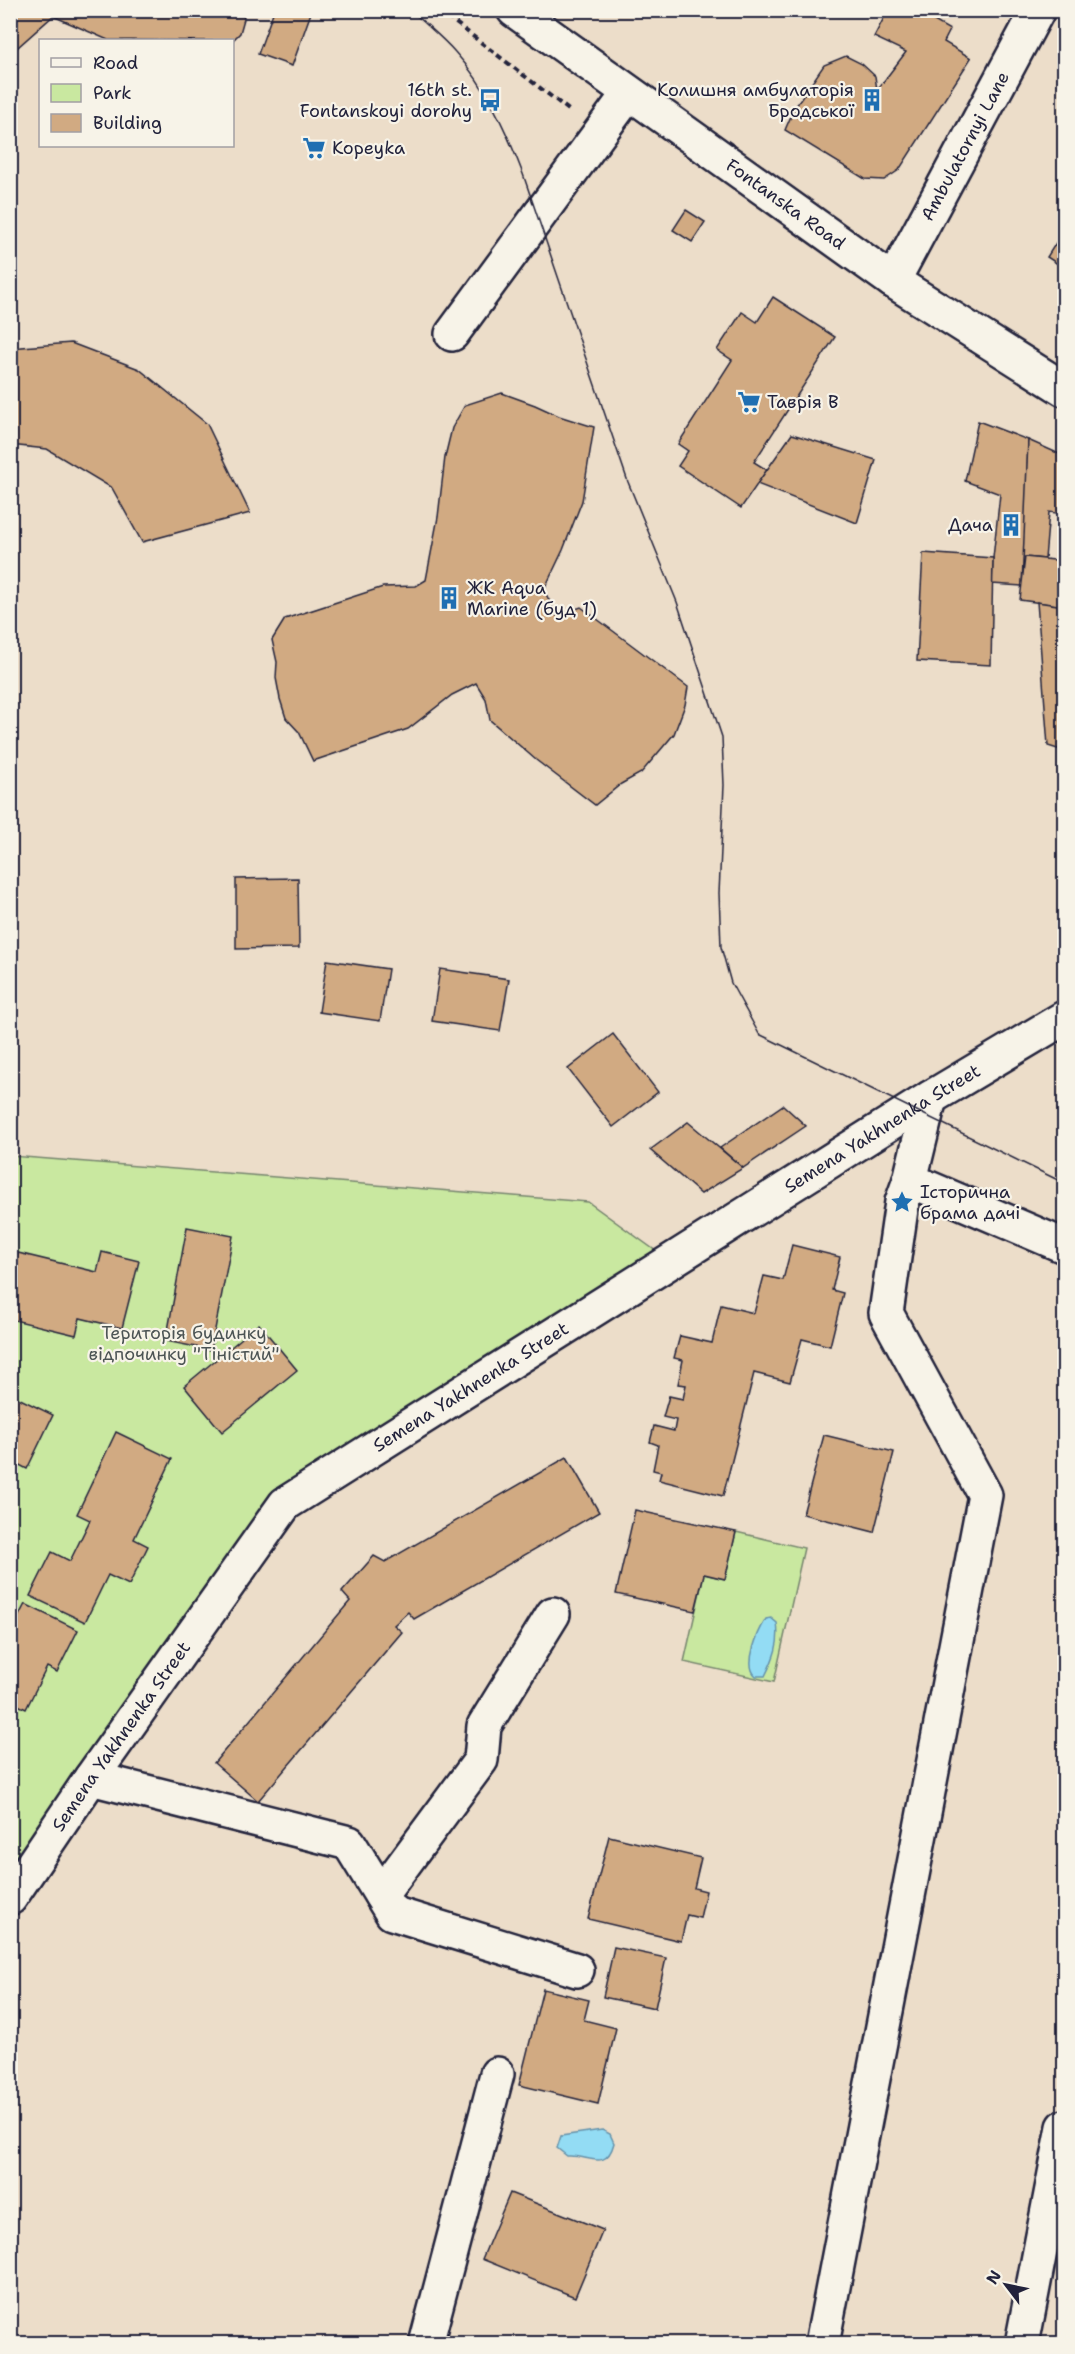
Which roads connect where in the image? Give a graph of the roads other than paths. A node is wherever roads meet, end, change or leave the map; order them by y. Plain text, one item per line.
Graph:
1 (514, 10) edge
2 (1038, 10) edge
3 (552, 22) edge
4 (629, 93) junction
5 (893, 281) junction
6 (452, 334) dead end
7 (1065, 389) edge
8 (1065, 1018) edge
9 (930, 1098) junction
10 (910, 1180) junction
11 (1065, 1246) edge
12 (554, 1614) dead end
13 (91, 1778) junction
14 (381, 1895) junction
15 (10, 1898) edge
16 (577, 1970) dead end
17 (497, 2074) dead end
18 (1065, 2127) edge
19 (426, 2343) edge
20 (822, 2343) edge
21 (1022, 2343) edge

1 - 3 street, Fontanska Road
2 - 5 street, Ambulatornyi Lane
3 - 4 street, Fontanska Road
4 - 5 street, Fontanska Road
4 - 6 street
5 - 7 street, Fontanska Road
8 - 9 street, Semena Yakhnenka Street
9 - 10 street
9 - 13 street, Semena Yakhnenka Street
10 - 11 street
10 - 20 street
12 - 14 street
13 - 14 street
13 - 15 street, Semena Yakhnenka Street
14 - 16 street
17 - 19 street
18 - 21 street

